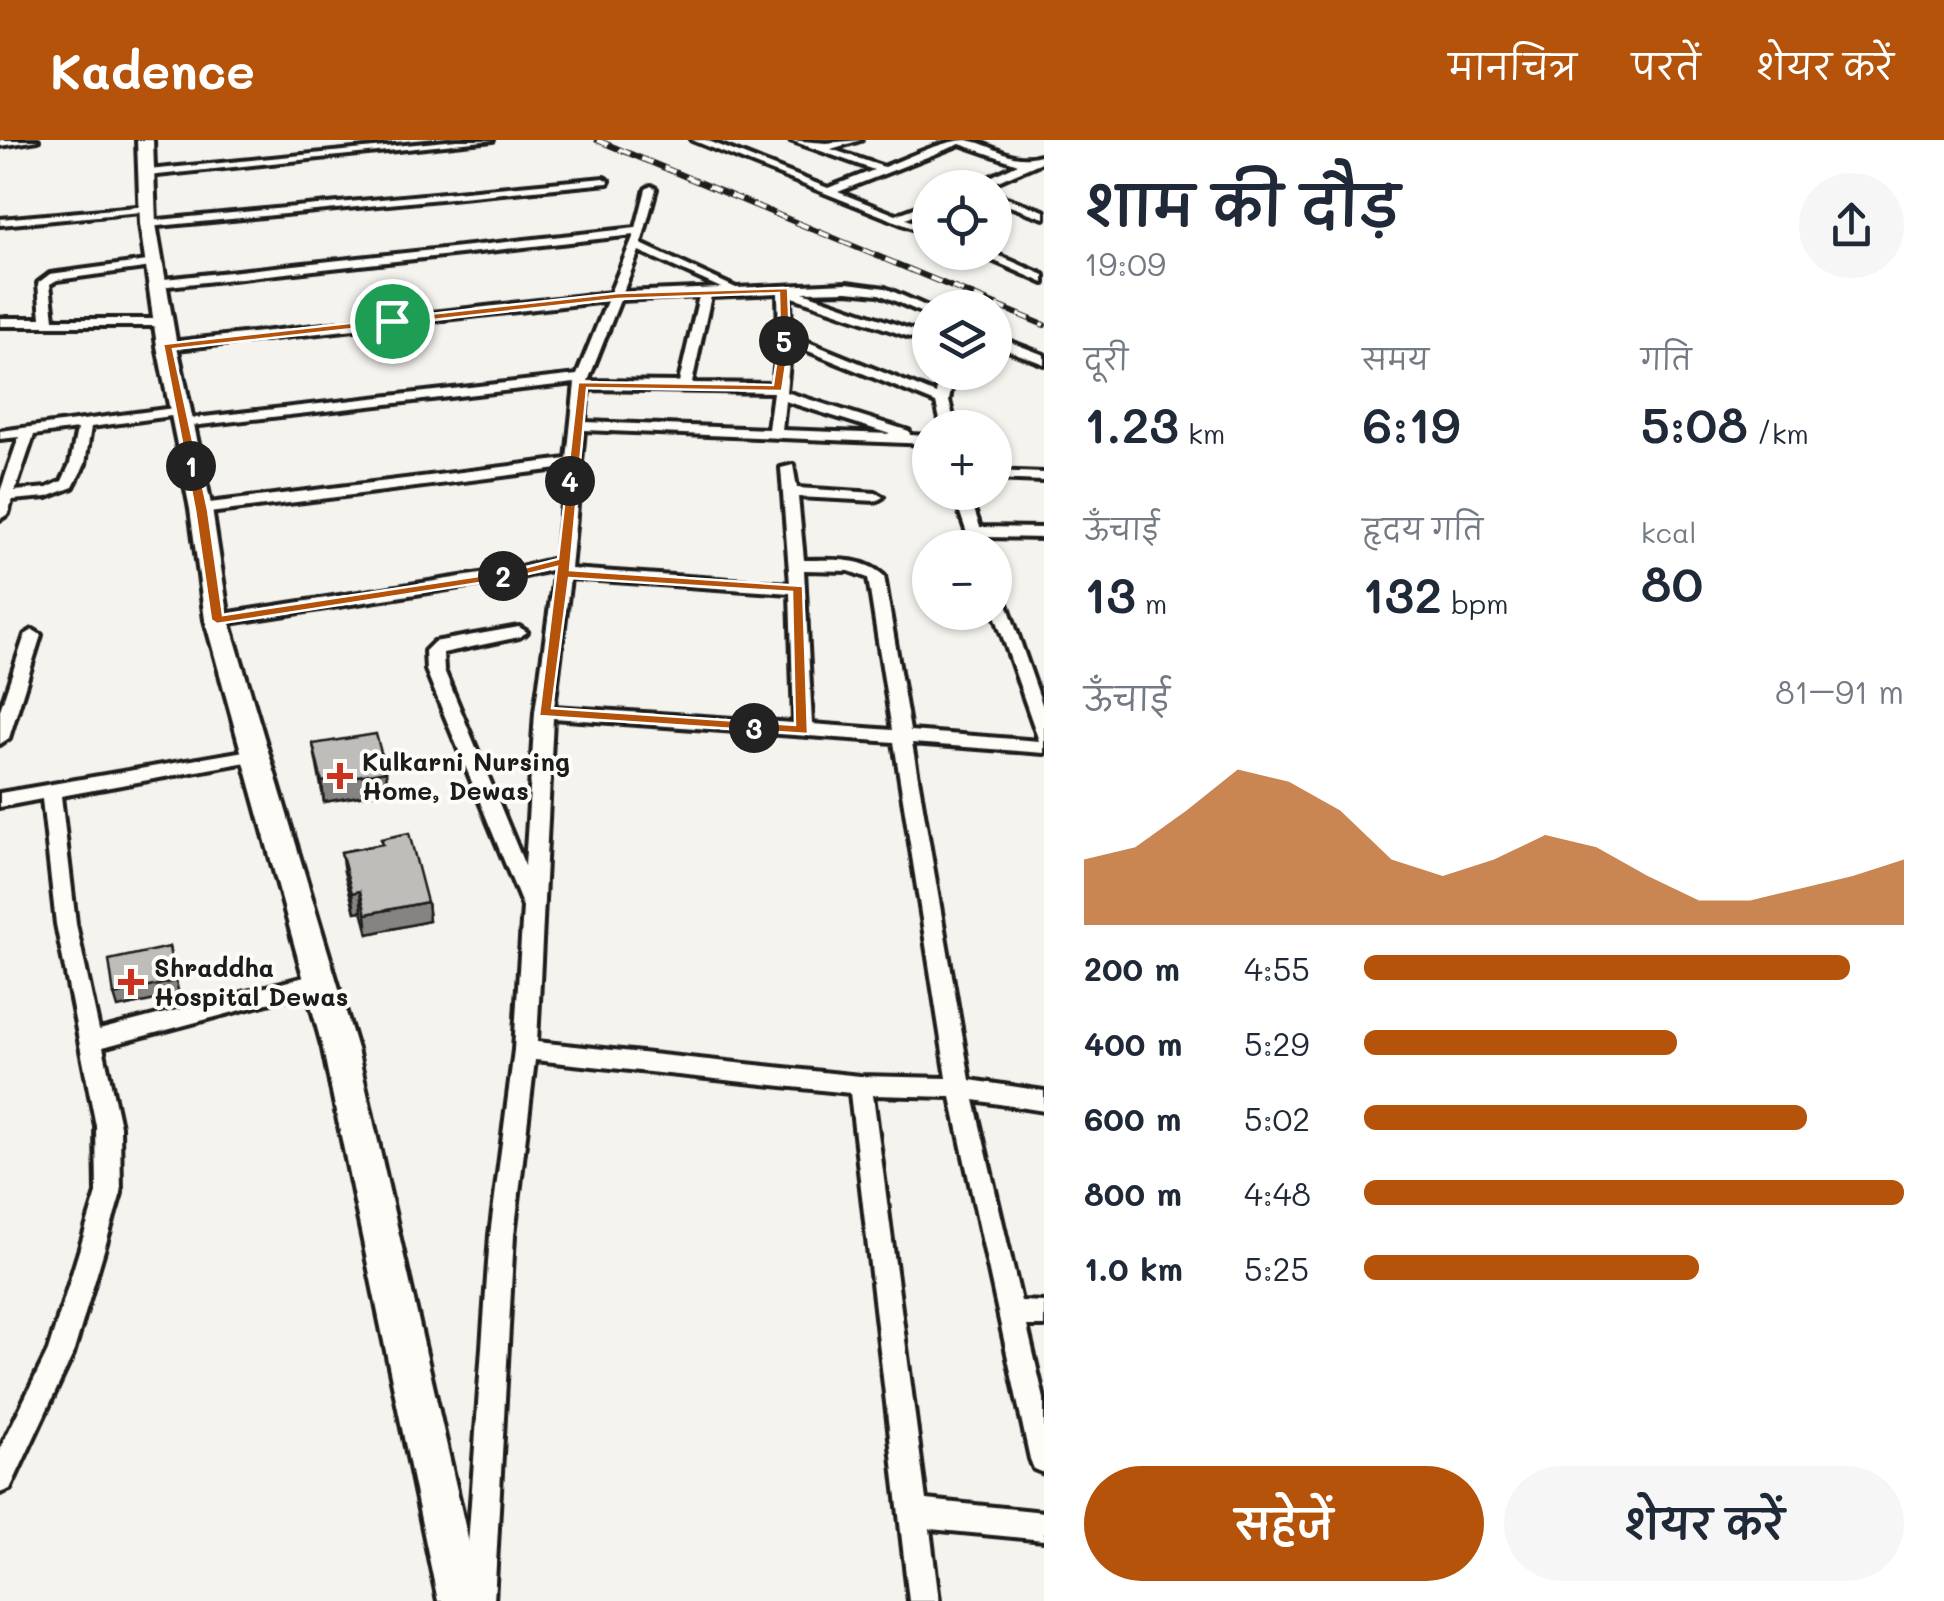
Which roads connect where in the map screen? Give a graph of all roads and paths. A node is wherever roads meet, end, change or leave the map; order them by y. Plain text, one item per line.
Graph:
1 (33, 140) edge
2 (145, 140) edge
3 (488, 140) edge
4 (698, 140) edge
5 (795, 140) edge
6 (856, 140) edge
7 (958, 140) edge
8 (0, 143) edge
9 (815, 148) junction
10 (1044, 157) edge
11 (1028, 164) junction
12 (883, 170) junction
13 (1012, 171) edge
14 (148, 174) junction
15 (604, 180) dead end
16 (651, 190) dead end
17 (828, 192) junction
18 (1012, 203) edge
19 (912, 212) edge
20 (1043, 214) edge
21 (148, 216) junction
22 (896, 219) junction
23 (0, 222) edge
24 (912, 225) edge
25 (639, 239) junction
26 (1012, 266) edge
27 (157, 273) junction
28 (1044, 279) edge
29 (784, 290) junction
30 (736, 291) junction
31 (706, 292) junction
32 (618, 296) junction
33 (912, 305) edge
34 (0, 322) edge
35 (48, 323) junction
36 (912, 334) edge
37 (165, 335) junction
38 (785, 338) junction
39 (1012, 347) edge
40 (1044, 360) edge
41 (582, 381) junction
42 (685, 386) junction
43 (944, 390) edge
44 (778, 391) junction
45 (942, 402) junction
46 (944, 410) edge
47 (181, 417) junction
48 (85, 424) junction
49 (580, 426) junction
50 (28, 432) junction
51 (775, 434) junction
52 (0, 435) edge
53 (912, 436) edge
54 (912, 440) edge
55 (572, 463) junction
56 (788, 468) dead end
57 (1012, 476) edge
58 (1044, 477) edge
59 (790, 492) junction
60 (6, 496) junction
61 (876, 497) dead end
62 (202, 510) junction
63 (0, 514) edge
64 (1044, 533) edge
65 (1012, 536) edge
66 (796, 565) junction
67 (564, 568) junction
68 (798, 589) junction
69 (217, 620) junction
70 (1008, 630) edge
71 (519, 632) dead end
72 (33, 636) dead end
73 (1020, 667) junction
74 (1044, 668) edge
75 (544, 712) junction
76 (803, 730) junction
77 (900, 734) junction
78 (1044, 736) edge
79 (0, 738) edge
80 (1044, 747) edge
81 (256, 754) junction
82 (51, 792) junction
83 (0, 800) edge
84 (532, 906) junction
85 (320, 981) junction
86 (90, 1041) junction
87 (525, 1050) junction
88 (860, 1085) junction
89 (960, 1088) junction
90 (1044, 1101) edge
91 (1013, 1312) junction
92 (1044, 1314) edge
93 (1044, 1459) edge
94 (0, 1480) edge
95 (912, 1512) junction
96 (1044, 1526) edge
97 (460, 1601) edge
98 (478, 1601) edge
99 (924, 1601) edge

1 - 8 street
2 - 14 street
3 - 14 street
4 - 17 street
5 - 9 street
6 - 9 street
7 - 11 street
7 - 12 street
9 - 12 street
10 - 11 street
11 - 13 street
12 - 17 street
14 - 21 street
15 - 21 street
16 - 25 street
17 - 22 street
18 - 20 street
19 - 22 street
21 - 23 street
21 - 27 street
22 - 24 street
25 - 27 street
25 - 30 street
25 - 32 street
26 - 28 street
27 - 35 street
27 - 37 street
29 - 30 street
29 - 33 street
29 - 36 street
29 - 38 street
30 - 31 street
31 - 32 street
31 - 42 street
32 - 37 street
32 - 41 street
34 - 35 street
35 - 37 street
37 - 47 street
38 - 44 street
38 - 45 street
39 - 40 street
41 - 42 street
41 - 47 street
41 - 49 street
42 - 44 street
43 - 45 street
44 - 51 street
44 - 53 street
45 - 46 street
47 - 48 street
47 - 62 street
48 - 50 street
48 - 60 street
49 - 51 street
49 - 55 street
50 - 52 street
50 - 60 street
51 - 54 street
55 - 62 street
55 - 67 street
56 - 59 street
57 - 58 street
59 - 61 street
59 - 66 street
60 - 63 street
62 - 69 street
64 - 65 street
66 - 68 street
66 - 77 street
67 - 68 street
67 - 69 street
67 - 75 street
68 - 76 street
69 - 81 street
70 - 73 street
71 - 84 street
72 - 79 street
73 - 74 street
73 - 78 street
75 - 76 street
75 - 84 street
76 - 77 street
77 - 80 street
77 - 89 street
81 - 82 street
81 - 85 street
82 - 83 street
82 - 86 street
84 - 87 street
85 - 86 street
85 - 97 street
86 - 94 street
87 - 88 street
87 - 98 street
88 - 89 street
88 - 95 street
89 - 90 street
89 - 91 street
91 - 92 street
91 - 93 street
95 - 96 street
95 - 99 street

